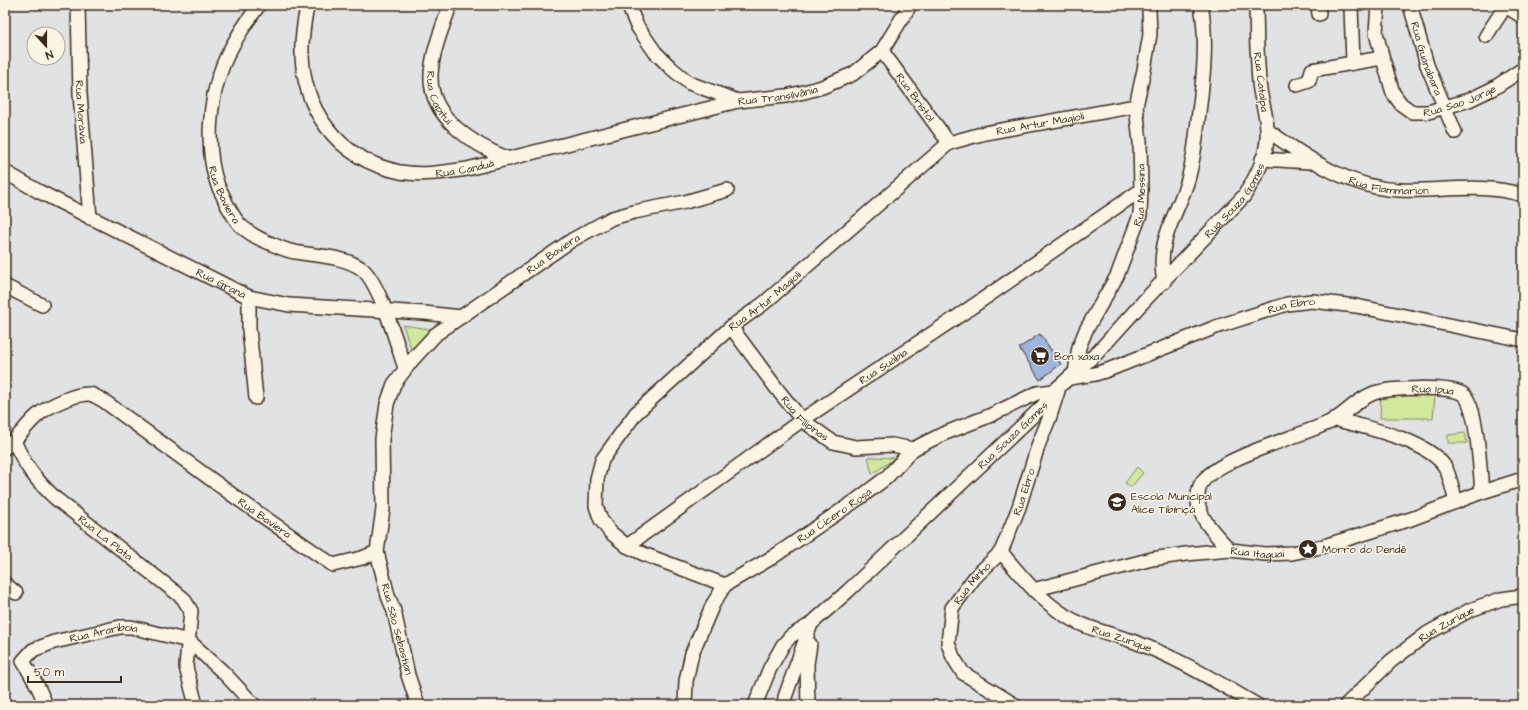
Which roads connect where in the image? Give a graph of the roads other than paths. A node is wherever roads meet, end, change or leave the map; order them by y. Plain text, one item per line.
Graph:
1 (78, 5) edge
2 (259, 5) edge
3 (308, 5) edge
4 (450, 5) edge
5 (628, 5) edge
6 (910, 5) edge
7 (1147, 5) edge
8 (1201, 5) edge
9 (1256, 5) edge
10 (1378, 5) edge
11 (1410, 5) edge
12 (1504, 5) edge
13 (1351, 7) dead end
14 (1523, 16) edge
15 (1486, 36) dead end
16 (882, 51) junction
17 (1382, 58) junction
18 (1353, 63) junction
19 (1523, 69) edge
20 (1297, 85) dead end
21 (738, 101) junction
22 (1136, 106) junction
23 (1444, 108) junction
24 (1268, 131) junction
25 (1455, 132) dead end
26 (949, 143) junction
27 (1262, 158) junction
28 (509, 159) junction
29 (1313, 162) junction
30 (5, 172) edge
31 (727, 190) dead end
32 (1141, 190) junction
33 (1523, 195) edge
34 (90, 218) junction
35 (1164, 282) junction
36 (5, 286) edge
37 (249, 297) junction
38 (42, 306) dead end
39 (386, 311) junction
40 (460, 316) junction
41 (731, 327) junction
42 (1523, 340) edge
43 (405, 368) junction
44 (1064, 382) junction
45 (256, 398) dead end
46 (802, 420) junction
47 (1334, 420) junction
48 (10, 445) edge
49 (913, 448) junction
50 (1523, 479) edge
51 (1482, 492) junction
52 (1456, 502) junction
53 (627, 546) junction
54 (1230, 550) junction
55 (377, 552) junction
56 (1001, 552) junction
57 (5, 584) edge
58 (725, 585) junction
59 (1033, 590) junction
60 (16, 593) dead end
61 (1523, 596) edge
62 (811, 624) junction
63 (189, 637) junction
64 (756, 704) edge
65 (46, 705) edge
66 (196, 705) edge
67 (254, 705) edge
68 (418, 705) edge
69 (685, 705) edge
70 (784, 705) edge
71 (808, 705) edge
72 (1015, 705) edge
73 (1257, 705) edge
74 (1346, 705) edge

1 - 34 street, Rua Morávia
2 - 39 street, Rua Baviera
3 - 28 street, Rua Canduá
4 - 28 street, Rua Capituí
5 - 21 street, Rua Transilvânia
6 - 16 street, Rua Transilvânia
7 - 22 street, Rua Messina
8 - 35 street
9 - 24 street, Rua Catalpa
10 - 17 street
11 - 23 street, Rua Guanabara
12 - 14 street
12 - 15 street
13 - 18 street
16 - 21 street, Rua Transilvânia
16 - 26 street, Rua Bristol
17 - 18 street
17 - 23 street, Rua Sao Jorge
18 - 20 street
19 - 23 street, Rua Sao Jorge
21 - 28 street, Rua Canduá
22 - 26 street, Rua Artur Magioli
22 - 32 street, Rua Messina
23 - 25 street, Rua Guanabara
24 - 27 street, Rua Catalpa
24 - 29 street, Rua Flammarion
26 - 41 street, Rua Artur Magioli
27 - 29 street
27 - 35 street, Rua Souza Gomes
29 - 33 street, Rua Flammarion
30 - 34 street, Rua Graná
31 - 40 street, Rua Baviera
32 - 44 street, Rua Messina
32 - 46 street, Rua Suábia
34 - 37 street, Rua Graná
35 - 44 street, Rua Souza Gomes
36 - 38 street
37 - 39 street, Rua Graná
37 - 45 street
39 - 40 street, Rua Graná
39 - 43 street, Rua Baviera
40 - 43 street, Rua Baviera
41 - 46 street, Rua Filipinas
41 - 53 street, Rua Artur Magioli
42 - 44 street, Rua Ebro
43 - 55 street, Rua Baviera
44 - 49 street, Rua Cícero Rosa
44 - 56 street, Rua Ebro
44 - 62 street, Rua Souza Gomes
46 - 49 street, Rua Filipinas
46 - 53 street, Rua Suábia
47 - 51 street, Rua Ipua
47 - 52 street
47 - 54 street, Rua Ipua
48 - 55 street, Rua Baviera
48 - 63 street, Rua La Plata
49 - 58 street, Rua Cícero Rosa
50 - 51 street, Rua Itaguaí
51 - 52 street, Rua Itaguaí
52 - 54 street, Rua Itaguaí
53 - 58 street, Rua Artur Magioli
54 - 59 street, Rua Itaguaí
55 - 68 street, Rua São Sebastian
56 - 59 street, Rua Zurique
56 - 72 street, Rua Minho
57 - 60 street
58 - 69 street, Rua Cícero Rosa
59 - 73 street, Rua Zurique
61 - 74 street, Rua Zurique
62 - 64 street, Rua Souza Gomes
62 - 70 street
62 - 71 street
63 - 65 street, Rua Arariboia
63 - 66 street, Rua La Plata
63 - 67 street

